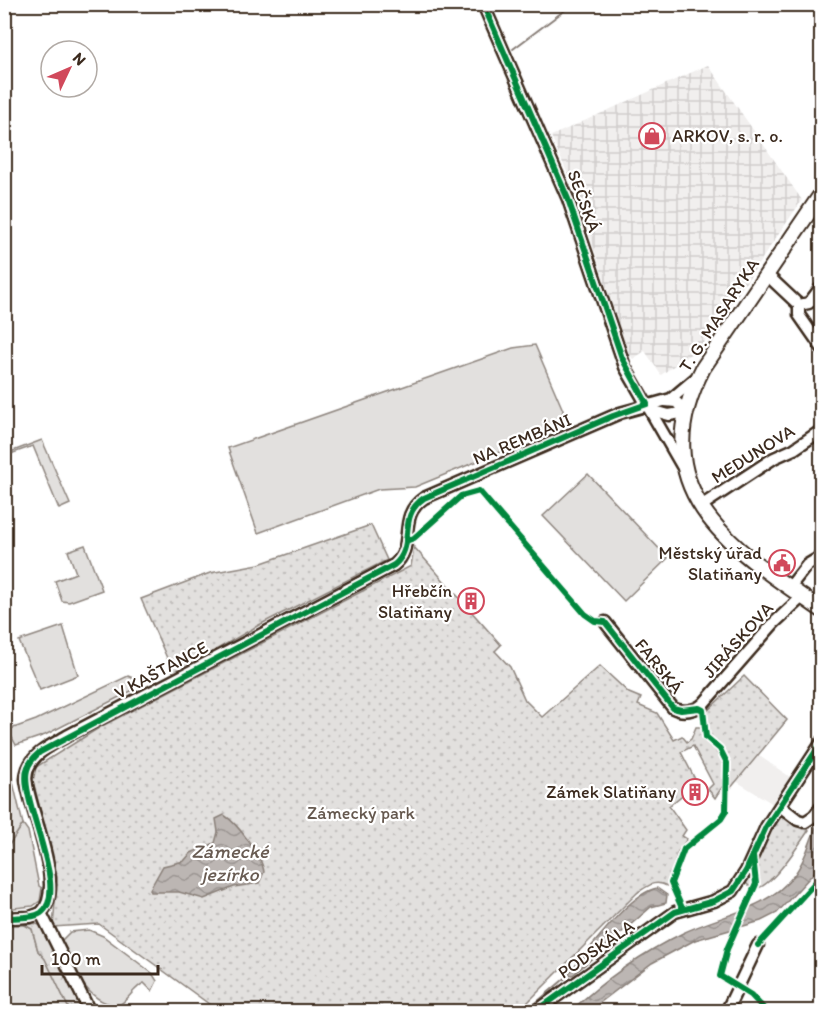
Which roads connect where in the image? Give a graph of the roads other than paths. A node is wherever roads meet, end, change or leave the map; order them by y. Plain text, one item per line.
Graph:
1 (483, 4) edge
2 (822, 193) edge
3 (766, 274) junction
4 (822, 286) edge
5 (799, 305) junction
6 (822, 348) edge
7 (703, 368) junction
8 (665, 401) junction
9 (649, 407) junction
10 (687, 412) junction
11 (822, 430) edge
12 (698, 500) junction
13 (413, 508) joint
14 (822, 556) edge
15 (789, 588) junction
16 (802, 597) junction
17 (822, 610) edge
18 (605, 622) dead end
19 (699, 708) joint
20 (822, 742) edge
21 (780, 806) junction
22 (822, 806) edge
23 (41, 913) junction
24 (4, 918) edge
25 (758, 945) dead end
26 (90, 1011) edge
27 (536, 1011) edge
28 (726, 1011) edge

1 - 9 street, SEČSKÁ
2 - 3 main road, T. G. MASARYKA
3 - 5 street
3 - 7 main road, T. G. MASARYKA
4 - 5 street
5 - 6 street
7 - 8 street
7 - 10 main road, T. G. MASARYKA
8 - 9 street
8 - 10 street
9 - 10 street
9 - 12 street, SEČSKÁ
9 - 13 street, NA REMBÁNI
10 - 12 main road, T. G. MASARYKA
11 - 12 street, MEDUNOVA
12 - 15 main road, T. G. MASARYKA
13 - 23 street, V KAŠTANCE
14 - 15 street
15 - 16 main road, T. G. MASARYKA
16 - 17 main road, T. G. MASARYKA
16 - 19 street, JIRÁSKOVA
18 - 19 street, FARSKÁ
20 - 21 street, PODSKÁLA
21 - 22 street
21 - 27 street, PODSKÁLA
23 - 24 street
23 - 26 street
25 - 28 street

